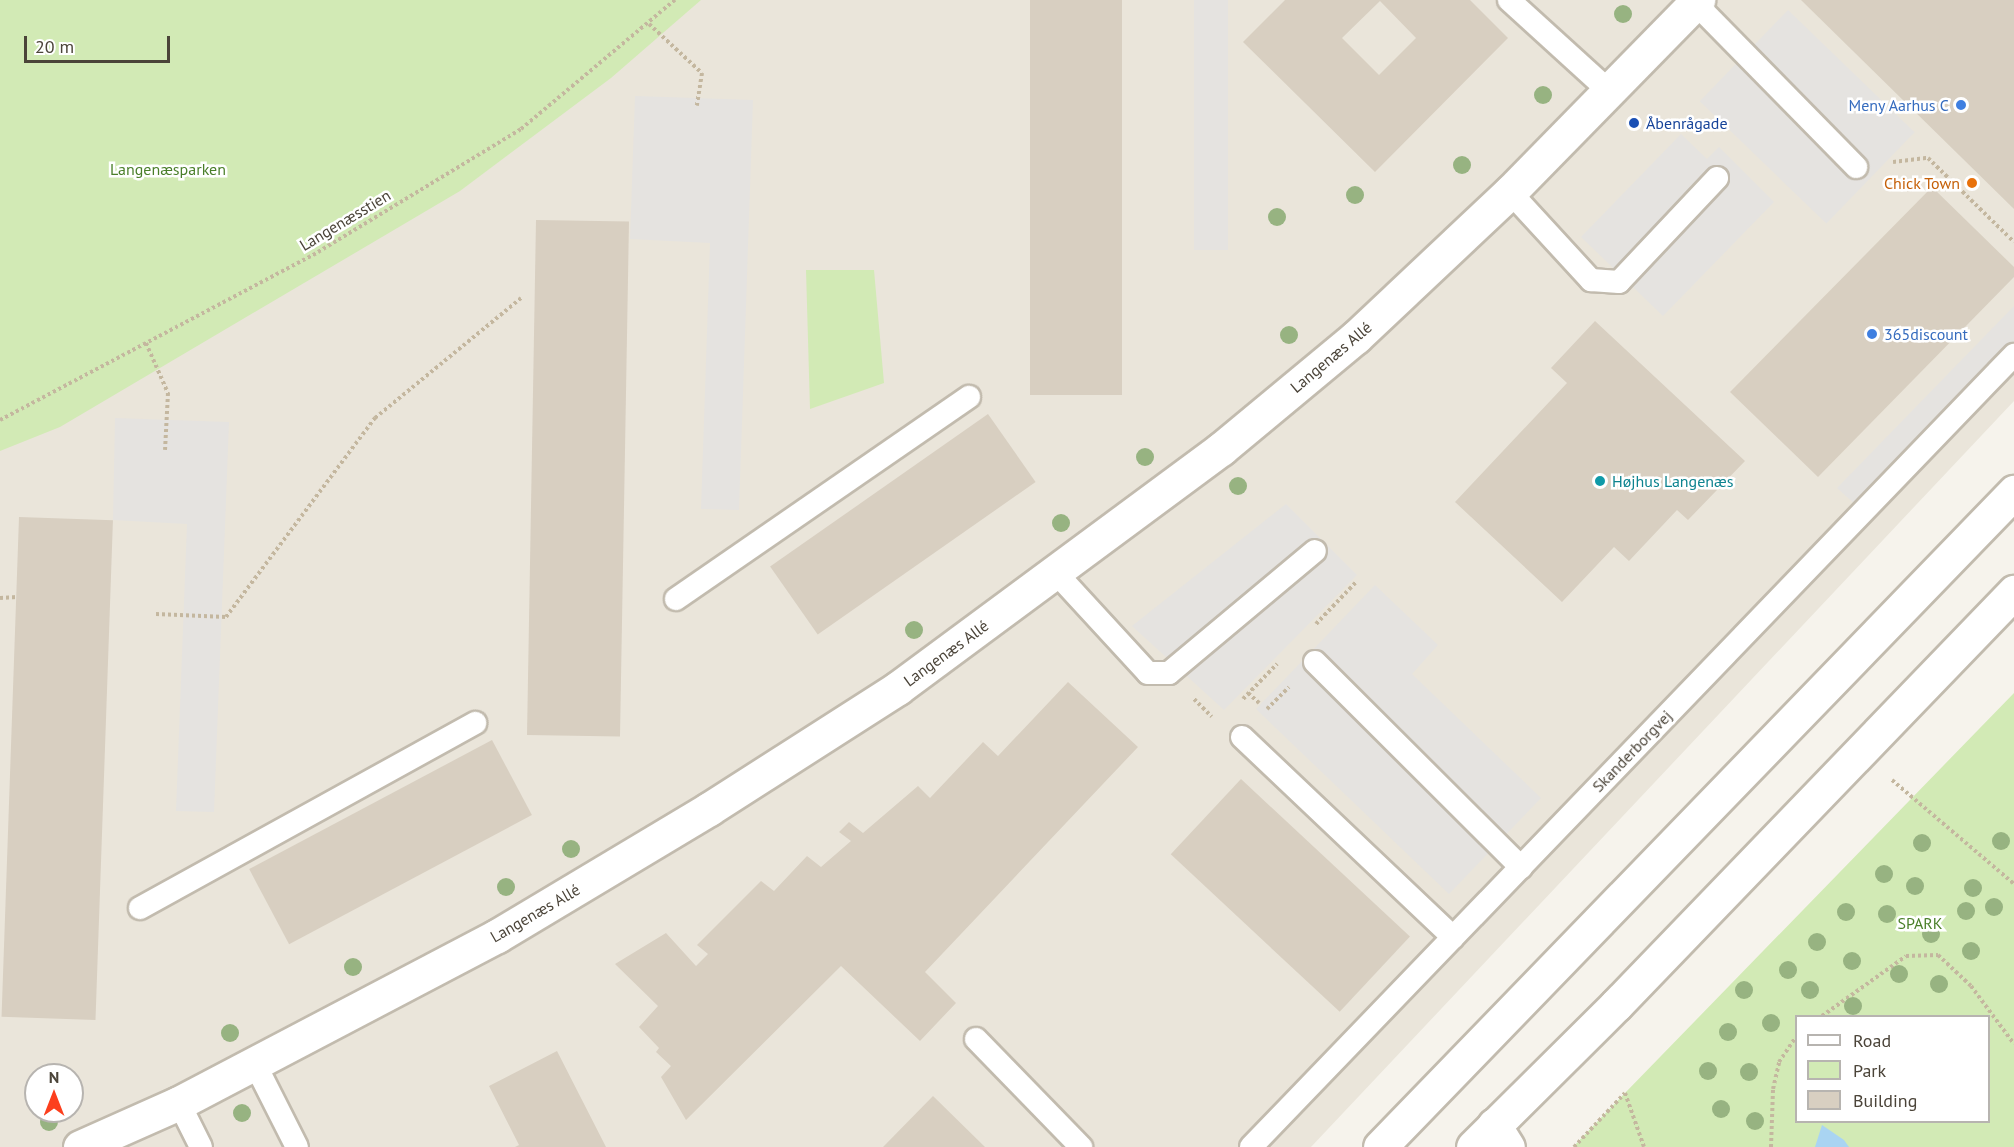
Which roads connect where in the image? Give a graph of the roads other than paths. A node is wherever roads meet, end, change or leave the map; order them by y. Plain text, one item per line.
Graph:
1 (1509, 0) edge
2 (1697, 1) edge
3 (1609, 91) junction
4 (1856, 167) road end
5 (1717, 178) dead end
6 (1510, 192) junction
7 (2014, 355) edge
8 (969, 397) dead end
9 (2014, 492) edge
10 (1315, 551) dead end
11 (1057, 574) junction
12 (2014, 592) edge
13 (676, 599) dead end
14 (1315, 662) road end
15 (475, 723) dead end
16 (1242, 736) dead end
17 (1521, 867) junction
18 (140, 908) dead end
19 (1453, 937) junction
20 (976, 1039) dead end
21 (254, 1062) junction
22 (179, 1103) junction
23 (1492, 1140) edge
24 (80, 1147) edge
25 (201, 1147) edge
26 (297, 1147) edge
27 (1081, 1147) edge
28 (1251, 1147) edge
29 (1380, 1147) edge

1 - 3 lane
2 - 3 street, Langenæs Allé
2 - 4 lane
3 - 6 street, Langenæs Allé
5 - 6 lane
6 - 11 street, Langenæs Allé
7 - 17 lane, Skanderborgvej
8 - 13 lane
9 - 29 street
10 - 11 lane
11 - 21 street, Langenæs Allé
12 - 23 street
14 - 17 lane
15 - 18 lane
16 - 19 lane
17 - 19 lane, Skanderborgvej
19 - 28 lane, Skanderborgvej
20 - 27 lane
21 - 22 street, Langenæs Allé
21 - 26 lane
22 - 24 street, Langenæs Allé
22 - 25 lane

